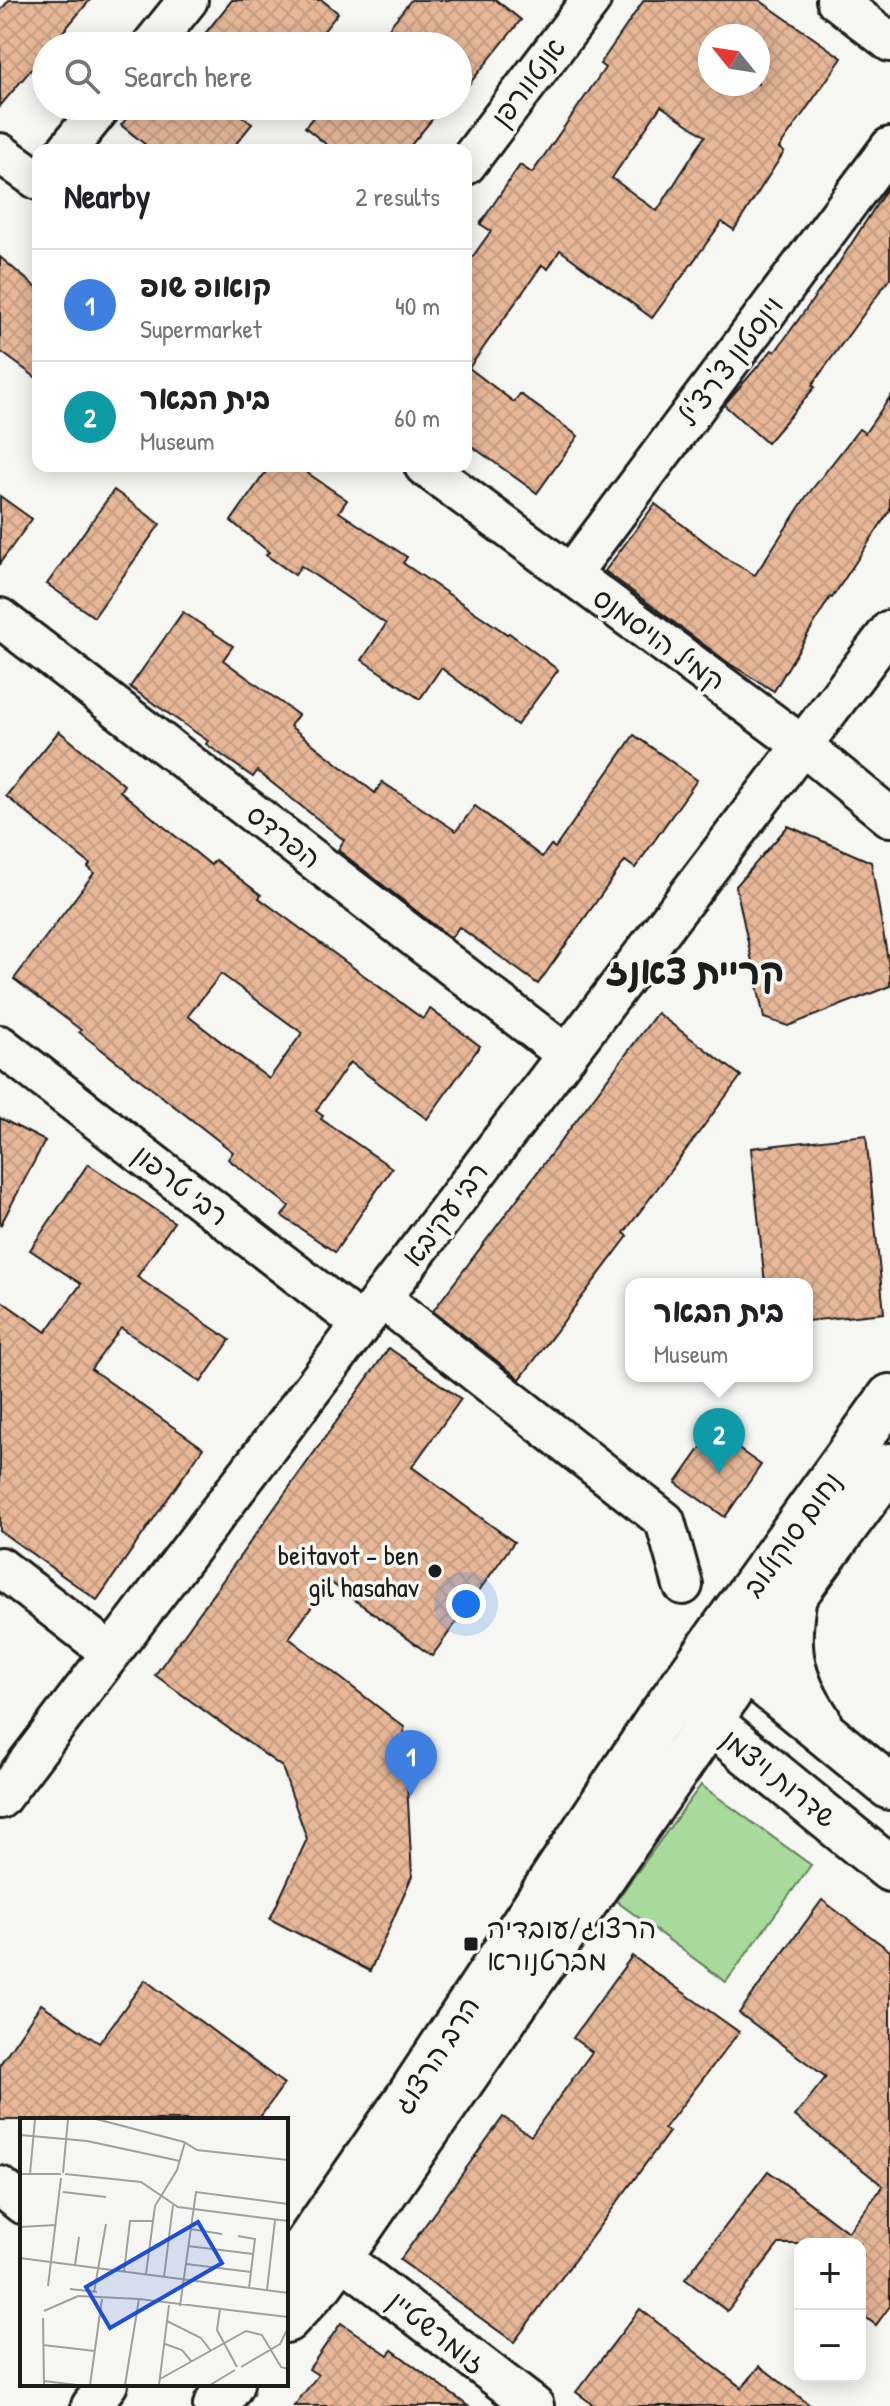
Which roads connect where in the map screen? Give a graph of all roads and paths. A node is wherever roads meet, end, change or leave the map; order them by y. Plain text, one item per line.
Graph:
1 (188, 0) edge
2 (591, 0) edge
3 (836, 0) edge
4 (162, 32) edge
5 (890, 42) edge
6 (91, 120) edge
7 (72, 144) edge
8 (890, 147) edge
9 (0, 153) edge
10 (472, 157) edge
11 (32, 176) edge
12 (432, 472) edge
13 (571, 574) junction
14 (0, 618) edge
15 (890, 630) edge
16 (802, 745) junction
17 (890, 817) edge
18 (0, 1045) edge
19 (567, 1055) junction
20 (371, 1311) junction
21 (890, 1397) edge
22 (890, 1466) edge
23 (0, 1567) edge
24 (683, 1585) dead end
25 (794, 1596) junction
26 (111, 1653) junction
27 (745, 1668) junction
28 (693, 1670) junction
29 (709, 1721) junction
30 (829, 1735) junction
31 (781, 1779) junction
32 (890, 1787) edge
33 (0, 1799) edge
34 (652, 1805) junction
35 (890, 1869) edge
36 (0, 2186) edge
37 (20, 2202) edge
38 (340, 2257) junction
39 (288, 2277) edge
40 (288, 2318) edge
41 (106, 2386) edge
42 (230, 2386) edge
43 (91, 2406) edge
44 (216, 2406) edge
45 (534, 2406) edge

1 - 4 street
2 - 10 street, אנטוורפן
3 - 5 street
6 - 7 street
8 - 13 street, וינסטון צ'רצ'יל
9 - 11 street
12 - 13 street, קמיל הויסמנס
13 - 16 street, קמיל הויסמנס
14 - 19 street, הפרדס
15 - 16 street, רבי עקיבא
16 - 17 street, קמיל הויסמנס
16 - 19 street, רבי עקיבא
18 - 20 street, רבי טרפון
19 - 20 street, רבי עקיבא
20 - 24 street, רבי טרפון
20 - 26 street, רבי עקיבא
21 - 28 street, נחום סוקולוב
22 - 25 street, נחום סוקולוב
23 - 26 street
25 - 27 street, נחום סוקולוב
25 - 30 street
26 - 33 street, רבי עקיבא
27 - 28 street
27 - 29 street, נחום סוקולוב
27 - 30 street
28 - 29 street, שדרות ויצמן
28 - 39 street, הרב הרצוג
29 - 31 street, שדרות ויצמן
29 - 34 street, הרב הרצוג
30 - 32 street
31 - 34 street
31 - 35 street, שדרות ויצמן
34 - 38 street, הרב הרצוג
36 - 37 street
38 - 40 street, הרב הרצוג
38 - 45 street, זומרשטיין
41 - 43 street
42 - 44 street

